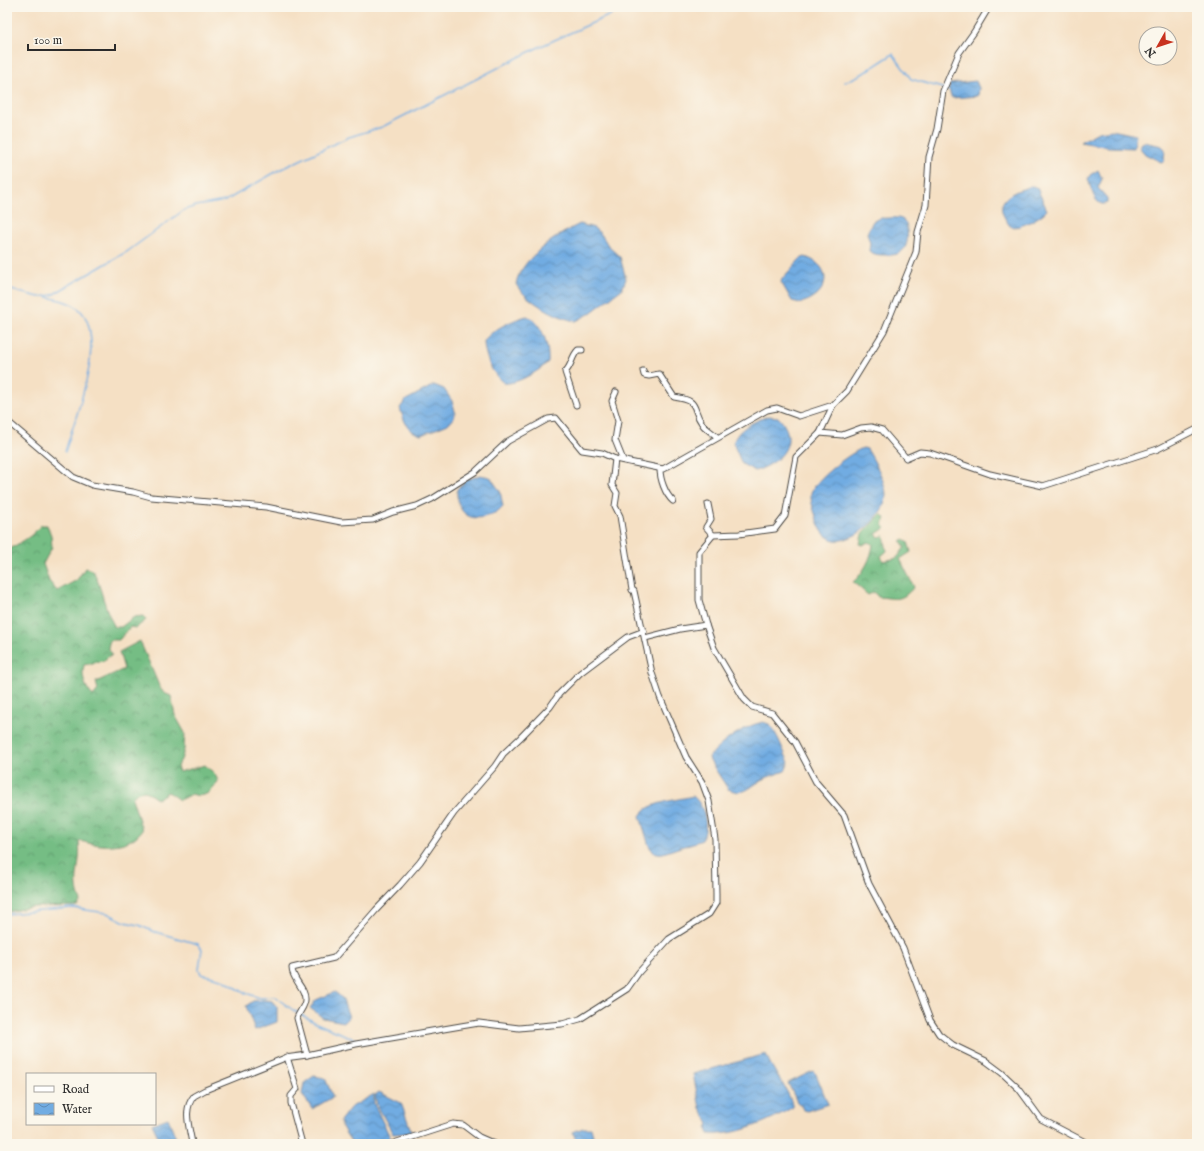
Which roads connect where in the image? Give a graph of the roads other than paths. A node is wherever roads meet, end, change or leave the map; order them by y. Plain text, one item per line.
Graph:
1 (989, 7) edge
2 (582, 350) dead end
3 (643, 371) dead end
4 (616, 392) dead end
5 (576, 405) dead end
6 (833, 405) junction
7 (7, 420) edge
8 (1197, 429) edge
9 (820, 433) junction
10 (718, 437) junction
11 (615, 459) junction
12 (622, 460) junction
13 (660, 469) junction
14 (673, 501) dead end
15 (708, 504) dead end
16 (713, 535) junction
17 (706, 625) junction
18 (644, 631) junction
19 (645, 638) junction
20 (307, 1055) junction
21 (287, 1057) junction
22 (192, 1144) edge
23 (302, 1144) edge
24 (391, 1144) edge
25 (495, 1144) edge
26 (1089, 1144) edge

1 - 6 street
2 - 5 street
3 - 10 street
4 - 12 street
6 - 9 street
6 - 10 street
7 - 11 street
8 - 9 street
9 - 16 street
10 - 13 street
11 - 12 street
11 - 18 street
12 - 13 street
13 - 14 street
15 - 16 street
16 - 17 street
17 - 19 street
17 - 26 street
18 - 19 street
18 - 20 street
19 - 20 street
20 - 21 street
21 - 22 street
21 - 23 street
24 - 25 street

